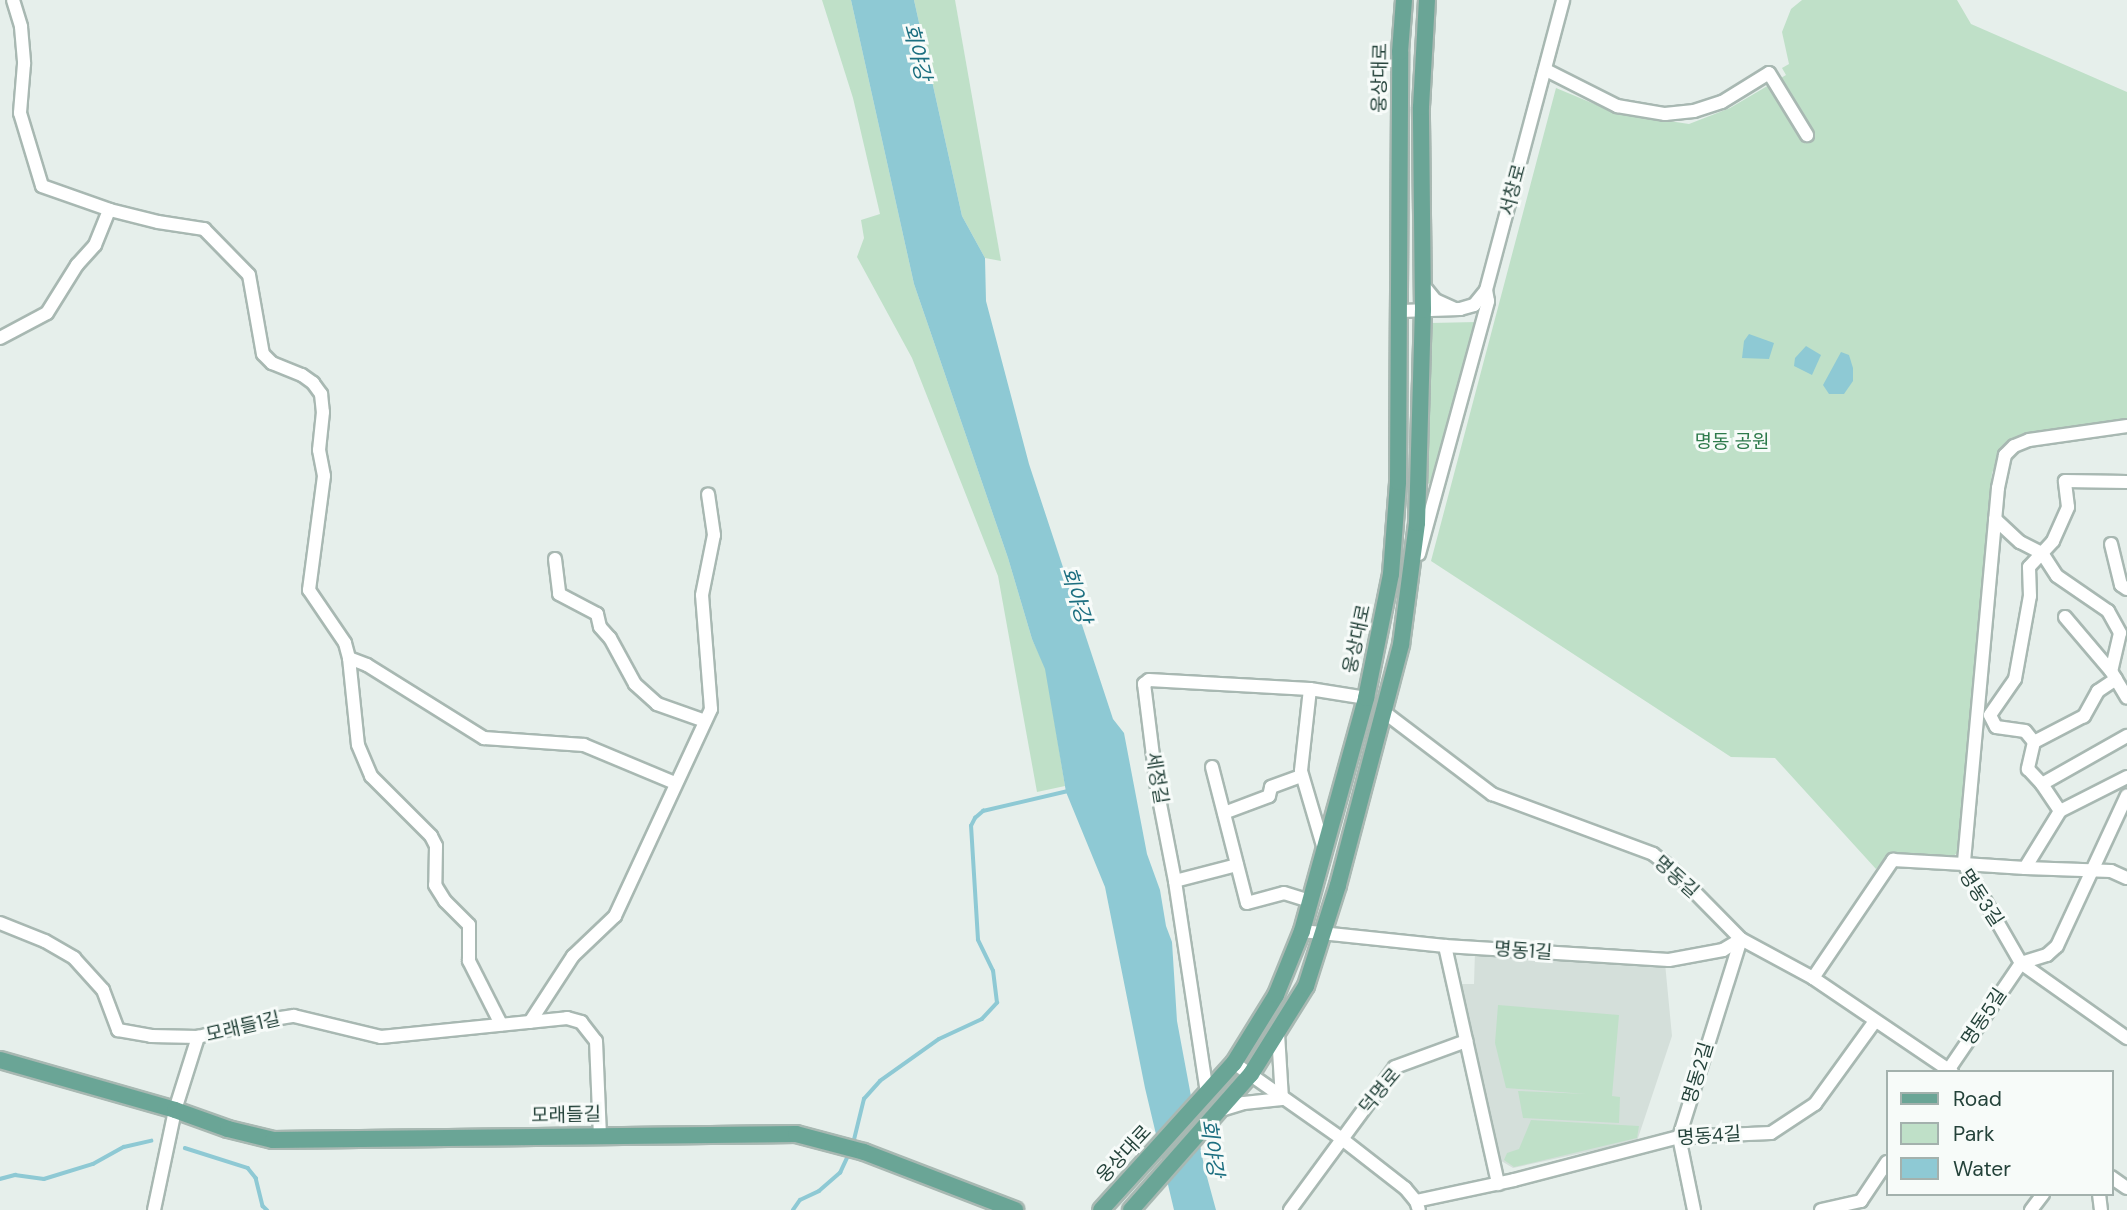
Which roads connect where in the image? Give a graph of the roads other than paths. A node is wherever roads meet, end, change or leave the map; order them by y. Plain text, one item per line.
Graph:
1 (13, 0) edge
2 (1404, 0) edge
3 (1427, 0) edge
4 (1563, 0) edge
5 (1546, 70) junction
6 (1807, 135) dead end
7 (109, 209) junction
8 (1423, 285) junction
9 (1486, 290) junction
10 (1460, 309) junction
11 (1423, 310) junction
12 (1401, 312) junction
13 (0, 338) edge
14 (2127, 426) edge
15 (2127, 482) edge
16 (708, 494) dead end
17 (1995, 519) junction
18 (2111, 544) dead end
19 (2042, 553) junction
20 (555, 559) dead end
21 (1412, 578) junction
22 (2127, 589) edge
23 (2065, 617) dead end
24 (2123, 628) edge
25 (349, 659) junction
26 (2113, 675) junction
27 (1310, 689) junction
28 (1366, 698) junction
29 (2127, 698) edge
30 (1384, 712) junction
31 (1984, 715) junction
32 (705, 721) junction
33 (2127, 736) edge
34 (2034, 742) junction
35 (1212, 766) dead end
36 (1302, 776) junction
37 (2127, 777) edge
38 (675, 783) junction
39 (2042, 784) junction
40 (2127, 795) edge
41 (2060, 811) junction
42 (1224, 813) junction
43 (1324, 849) junction
44 (1964, 864) junction
45 (1237, 865) junction
46 (2025, 868) junction
47 (2093, 871) junction
48 (2127, 878) edge
49 (1175, 881) junction
50 (1310, 901) junction
51 (0, 923) edge
52 (1302, 931) junction
53 (1324, 934) junction
54 (1741, 939) junction
55 (1445, 946) junction
56 (2021, 963) junction
57 (1813, 978) junction
58 (530, 1021) junction
59 (1875, 1021) junction
60 (501, 1024) junction
61 (1278, 1033) junction
62 (198, 1037) junction
63 (2127, 1038) edge
64 (1466, 1041) junction
65 (0, 1060) edge
66 (1234, 1063) junction
67 (1948, 1070) edge
68 (1950, 1070) edge
69 (1251, 1074) junction
70 (1207, 1093) junction
71 (1282, 1098) junction
72 (1221, 1110) junction
73 (175, 1111) junction
74 (600, 1135) junction
75 (1679, 1137) junction
76 (1342, 1139) junction
77 (1885, 1165) edge
78 (1498, 1184) junction
79 (952, 1187) junction
80 (1861, 1201) junction
81 (1418, 1205) edge
82 (1101, 1209) edge
83 (154, 1210) edge
84 (989, 1210) edge
85 (1014, 1210) edge
86 (1131, 1210) edge
87 (1290, 1210) edge
88 (1694, 1210) edge
89 (1821, 1210) edge
90 (1873, 1210) edge

1 - 7 street
2 - 12 main road, 웅상대로
3 - 8 main road
4 - 5 street, 서창로
5 - 6 street
5 - 9 street, 서창로
7 - 13 street
7 - 25 street
8 - 10 street
8 - 11 main road
9 - 10 street
9 - 21 street, 서창로
10 - 11 street
11 - 12 street
11 - 21 main road
12 - 28 main road, 웅상대로
14 - 17 street
15 - 19 street
16 - 32 street
17 - 19 street
17 - 31 street
18 - 22 street
19 - 24 street
19 - 31 street
20 - 32 street
21 - 30 main road
23 - 26 street
24 - 26 street
25 - 38 street
25 - 60 street
26 - 29 street
26 - 34 street
27 - 28 street, 세정길
27 - 36 street
27 - 49 street, 세정길
28 - 43 main road, 웅상대로
30 - 53 main road
30 - 54 street, 명동길
31 - 34 street
31 - 44 street
32 - 38 street
33 - 39 street
34 - 39 street
35 - 42 street
36 - 42 street
36 - 43 street
37 - 41 street
38 - 58 street
39 - 41 street
40 - 47 street
41 - 46 street
42 - 45 street
43 - 50 main road, 웅상대로
44 - 46 street
44 - 56 street, 명동3길
44 - 57 street, 명동3길
45 - 49 street
45 - 50 street
46 - 47 street
47 - 48 street
47 - 56 street
49 - 70 street, 세정길
50 - 52 main road, 웅상대로
51 - 62 street, 모래들1길
52 - 53 street, 명동1길
52 - 66 main road, 웅상대로
53 - 55 street, 명동1길
53 - 61 main road
54 - 55 street, 명동1길
54 - 57 street, 명동길
54 - 75 street, 명동2길
55 - 64 street
56 - 63 street, 명동3길
56 - 68 street, 명동5길
57 - 59 street, 명동길
58 - 60 street, 모래들1길
58 - 74 street, 모래들1길
59 - 67 street, 명동길
59 - 75 street, 명동4길
60 - 62 street, 모래들1길
61 - 69 main road
61 - 71 street
62 - 73 street
64 - 76 street, 덕명로
64 - 78 street
65 - 73 main road, 모래들길
66 - 69 street
66 - 70 main road, 웅상대로
69 - 71 street
69 - 72 main road
70 - 82 main road, 웅상대로
71 - 72 street
71 - 76 street
72 - 86 main road
73 - 74 main road, 모래들길
73 - 83 street
74 - 79 main road, 모래들길
75 - 78 street, 명동4길
75 - 88 street, 명동2길
76 - 81 street
76 - 87 street, 덕명로
77 - 80 street
78 - 81 street, 명동4길
79 - 84 main road, 모래들길
79 - 85 main road, 모래들길
80 - 89 street
80 - 90 street

